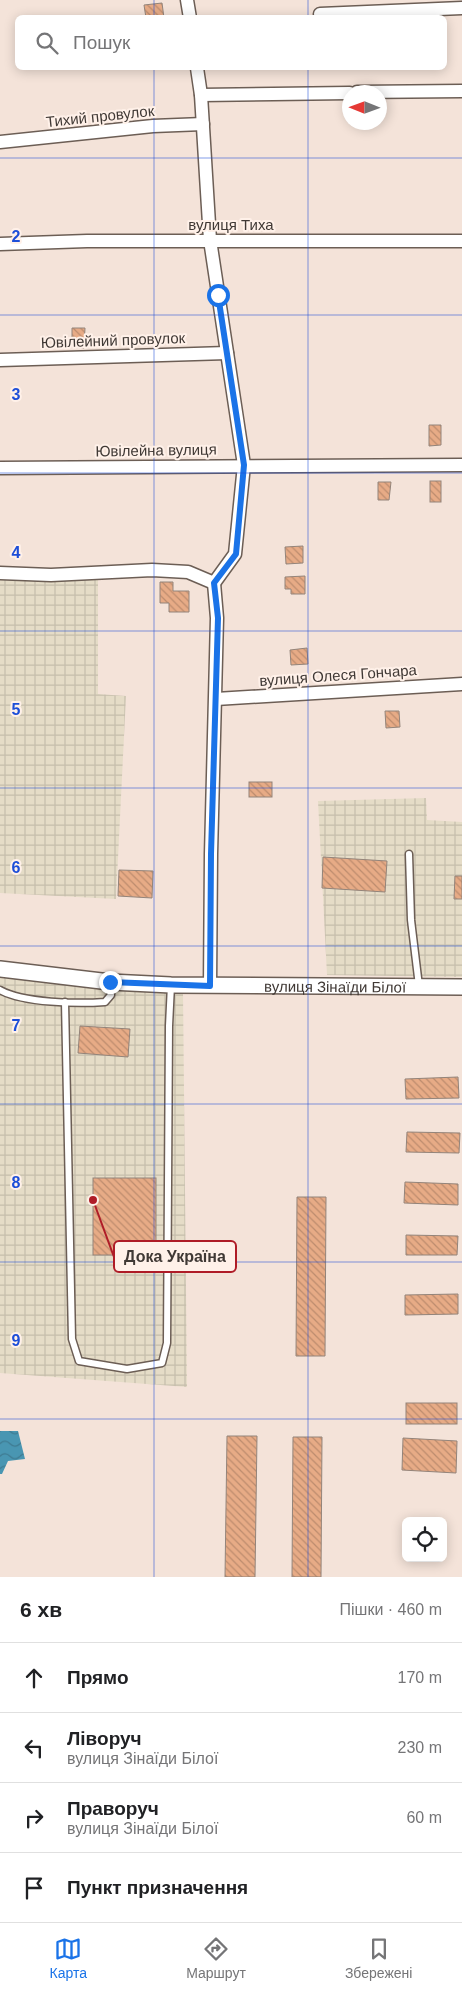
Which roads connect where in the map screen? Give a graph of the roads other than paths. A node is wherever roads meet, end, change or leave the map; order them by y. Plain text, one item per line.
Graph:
1 (187, 0) edge
2 (462, 8) edge
3 (320, 14) dead end
4 (190, 15) edge
5 (197, 70) edge
6 (462, 91) edge
7 (387, 92) edge
8 (342, 93) edge
9 (201, 95) junction
10 (203, 124) junction
11 (0, 142) edge
12 (210, 240) junction
13 (462, 241) edge
14 (0, 244) edge
15 (227, 353) junction
16 (0, 360) edge
17 (244, 465) junction
18 (462, 465) edge
19 (0, 468) edge
20 (0, 573) edge
21 (214, 583) junction
22 (462, 684) edge
23 (216, 699) junction
24 (409, 854) dead end
25 (0, 969) edge
26 (110, 982) junction
27 (171, 985) junction
28 (210, 986) junction
29 (419, 986) junction
30 (462, 987) edge
31 (0, 990) edge
32 (65, 1002) junction

1 - 4 street
2 - 3 street
5 - 9 street
6 - 7 street
8 - 9 street
9 - 10 street
10 - 11 street, Тихий провулок
10 - 12 street
12 - 13 street, вулиця Тиха
12 - 14 street, вулиця Тиха
12 - 15 street
15 - 16 street, Ювілейний провулок
15 - 17 street
17 - 18 street, Ювілейна вулиця
17 - 19 street, Ювілейна вулиця
17 - 21 street
20 - 21 street
21 - 23 street
22 - 23 street, вулиця Олеся Гончара
23 - 28 street
24 - 29 lane
25 - 26 street, вулиця Зінаїди Білої
26 - 27 street, вулиця Зінаїди Білої
26 - 32 lane
27 - 28 street, вулиця Зінаїди Білої
27 - 32 lane
28 - 29 street, вулиця Зінаїди Білої
29 - 30 street, вулиця Зінаїди Білої
31 - 32 lane

